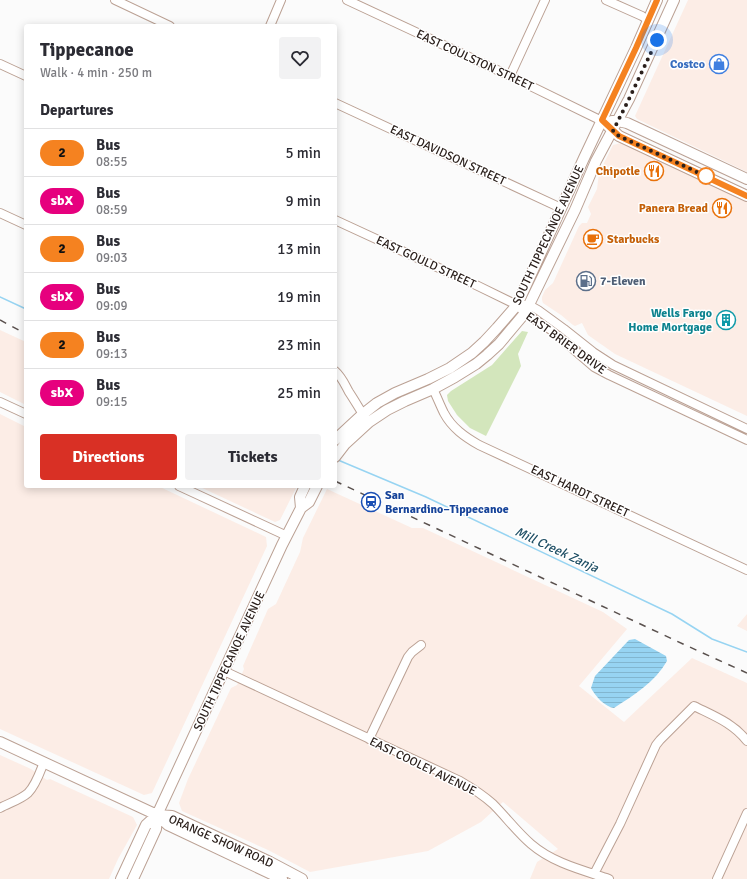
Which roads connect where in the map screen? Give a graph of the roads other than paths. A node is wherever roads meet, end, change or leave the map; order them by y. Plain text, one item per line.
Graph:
1 (115, 0) edge
2 (281, 0) edge
3 (347, 0) edge
4 (545, 0) edge
5 (606, 0) edge
6 (657, 0) edge
7 (674, 0) edge
8 (648, 20) junction
9 (166, 24) edge
10 (271, 24) edge
11 (657, 40) junction
12 (0, 64) edge
13 (24, 75) edge
14 (510, 76) junction
15 (337, 104) edge
16 (602, 120) junction
17 (618, 121) junction
18 (613, 131) junction
19 (747, 179) edge
20 (747, 196) edge
21 (561, 208) junction
22 (0, 213) edge
23 (337, 221) edge
24 (24, 224) edge
25 (516, 305) junction
26 (527, 309) junction
27 (337, 372) edge
28 (428, 379) junction
29 (433, 389) junction
30 (0, 402) edge
31 (24, 413) edge
32 (366, 418) junction
33 (747, 429) edge
34 (337, 439) edge
35 (747, 440) edge
36 (337, 454) edge
37 (183, 488) edge
38 (304, 488) edge
39 (316, 488) edge
40 (301, 508) junction
41 (287, 536) junction
42 (747, 570) edge
43 (421, 645) dead end
44 (224, 671) junction
45 (369, 739) junction
46 (747, 741) edge
47 (0, 742) edge
48 (44, 762) junction
49 (0, 808) edge
50 (747, 813) edge
51 (158, 815) junction
52 (594, 874) junction
53 (121, 879) edge
54 (133, 879) edge
55 (282, 879) edge
56 (302, 879) edge
57 (609, 879) edge
58 (717, 879) edge

1 - 9 street
2 - 10 street
3 - 14 street, EAST COULSTON STREET
4 - 14 street
5 - 8 street
6 - 8 main road, SOUTH TIPPECANOE AVENUE
7 - 11 main road, SOUTH TIPPECANOE AVENUE
8 - 11 main road
8 - 16 main road, SOUTH TIPPECANOE AVENUE
11 - 17 main road, SOUTH TIPPECANOE AVENUE
12 - 13 street
14 - 16 street, EAST COULSTON STREET
15 - 21 street, EAST DAVIDSON STREET
16 - 17 main road
16 - 18 main road
16 - 21 main road, SOUTH TIPPECANOE AVENUE
17 - 18 main road, SOUTH TIPPECANOE AVENUE
17 - 19 main road
18 - 20 main road
18 - 26 main road, SOUTH TIPPECANOE AVENUE
21 - 25 main road, SOUTH TIPPECANOE AVENUE
22 - 24 street
23 - 25 street, EAST GOULD STREET
25 - 26 street, EAST BRIER DRIVE
25 - 28 main road, SOUTH TIPPECANOE AVENUE
26 - 29 main road, SOUTH TIPPECANOE AVENUE
26 - 33 street, EAST BRIER DRIVE
26 - 35 street, EAST BRIER DRIVE
27 - 32 street
28 - 29 main road
28 - 32 main road, SOUTH TIPPECANOE AVENUE
29 - 32 main road, SOUTH TIPPECANOE AVENUE
29 - 42 street, EAST HARDT STREET
30 - 31 street
32 - 34 main road, SOUTH TIPPECANOE AVENUE
32 - 36 main road, SOUTH TIPPECANOE AVENUE
37 - 41 street
38 - 40 main road, SOUTH TIPPECANOE AVENUE
39 - 40 main road, SOUTH TIPPECANOE AVENUE
40 - 41 main road, SOUTH TIPPECANOE AVENUE
41 - 44 main road, SOUTH TIPPECANOE AVENUE
43 - 45 street
44 - 45 street, EAST COOLEY AVENUE
44 - 51 main road, SOUTH TIPPECANOE AVENUE
45 - 52 street, EAST COOLEY AVENUE
46 - 52 street
47 - 48 main road
48 - 49 street
48 - 51 main road
50 - 58 street
51 - 53 main road, SOUTH TIPPECANOE AVENUE
51 - 54 main road, SOUTH TIPPECANOE AVENUE
51 - 55 main road, ORANGE SHOW ROAD
51 - 56 main road, ORANGE SHOW ROAD
52 - 57 street, EAST COOLEY AVENUE

